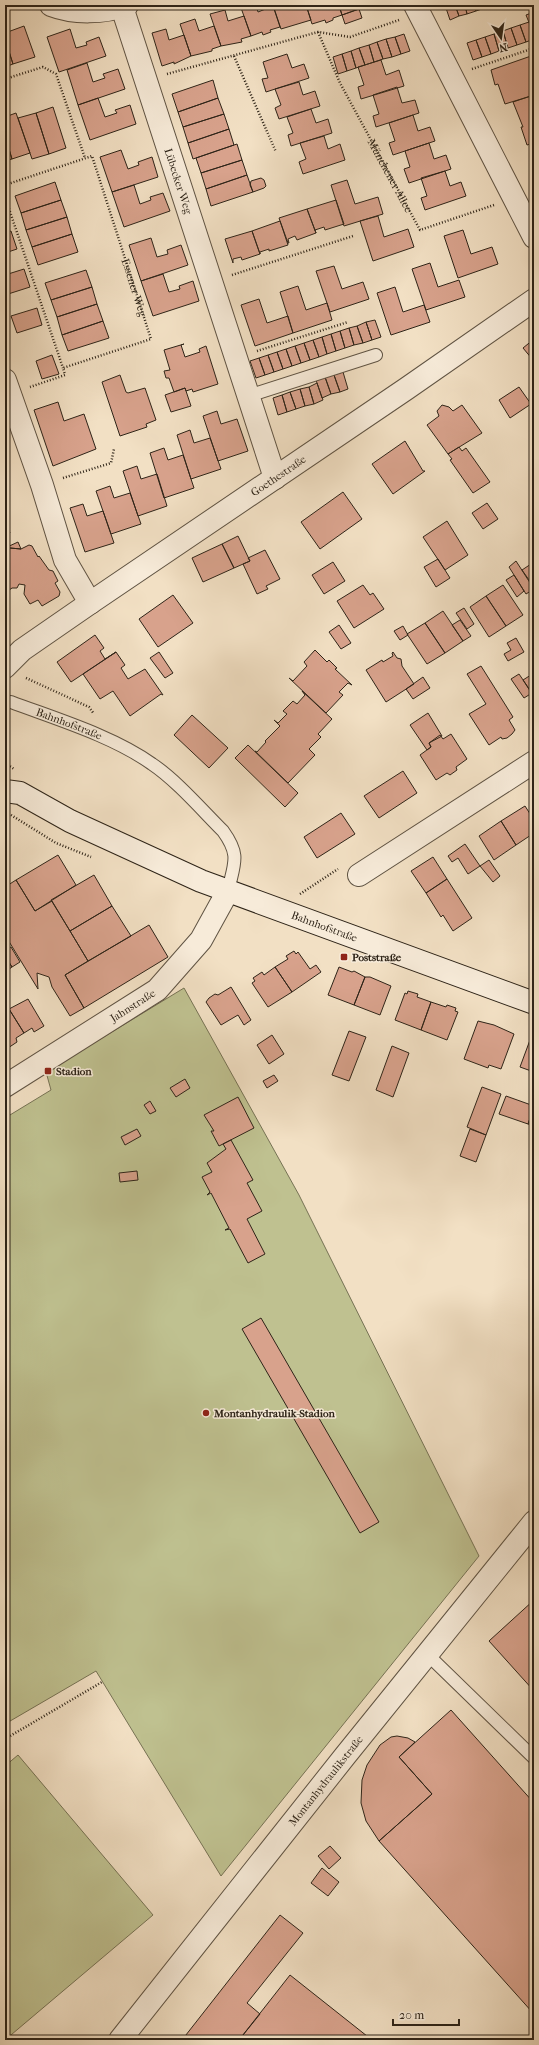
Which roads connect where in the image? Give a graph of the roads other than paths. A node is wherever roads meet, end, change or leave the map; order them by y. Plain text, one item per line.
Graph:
1 (51, 5) edge
2 (124, 6) edge
3 (417, 9) edge
4 (534, 237) edge
5 (534, 300) edge
6 (376, 355) dead end
7 (8, 387) edge
8 (248, 396) junction
9 (275, 478) junction
10 (90, 603) junction
11 (13, 654) edge
12 (12, 671) edge
13 (11, 702) dead end
14 (534, 762) edge
15 (5, 774) edge
16 (13, 792) edge
17 (359, 875) road end
18 (228, 891) junction
19 (534, 1003) edge
20 (5, 1086) edge
21 (534, 1522) edge
22 (427, 1654) junction
23 (534, 1758) edge
24 (120, 2040) edge

1 - 2 street
2 - 8 street, Lübecker Weg
3 - 4 street
5 - 9 street, Goethestraße
6 - 8 lane
7 - 10 street
8 - 9 street, Lübecker Weg
9 - 10 street, Goethestraße
10 - 11 street, Goethestraße
11 - 12 street, Goethestraße
13 - 18 lane, Bahnhofstraße
14 - 17 street
15 - 16 street, Bahnhofstraße
16 - 18 street, Bahnhofstraße
18 - 19 street, Bahnhofstraße
18 - 20 street, Jahnstraße
21 - 22 street, Montanhydraulikstraße
22 - 23 lane
22 - 24 street, Montanhydraulikstraße

